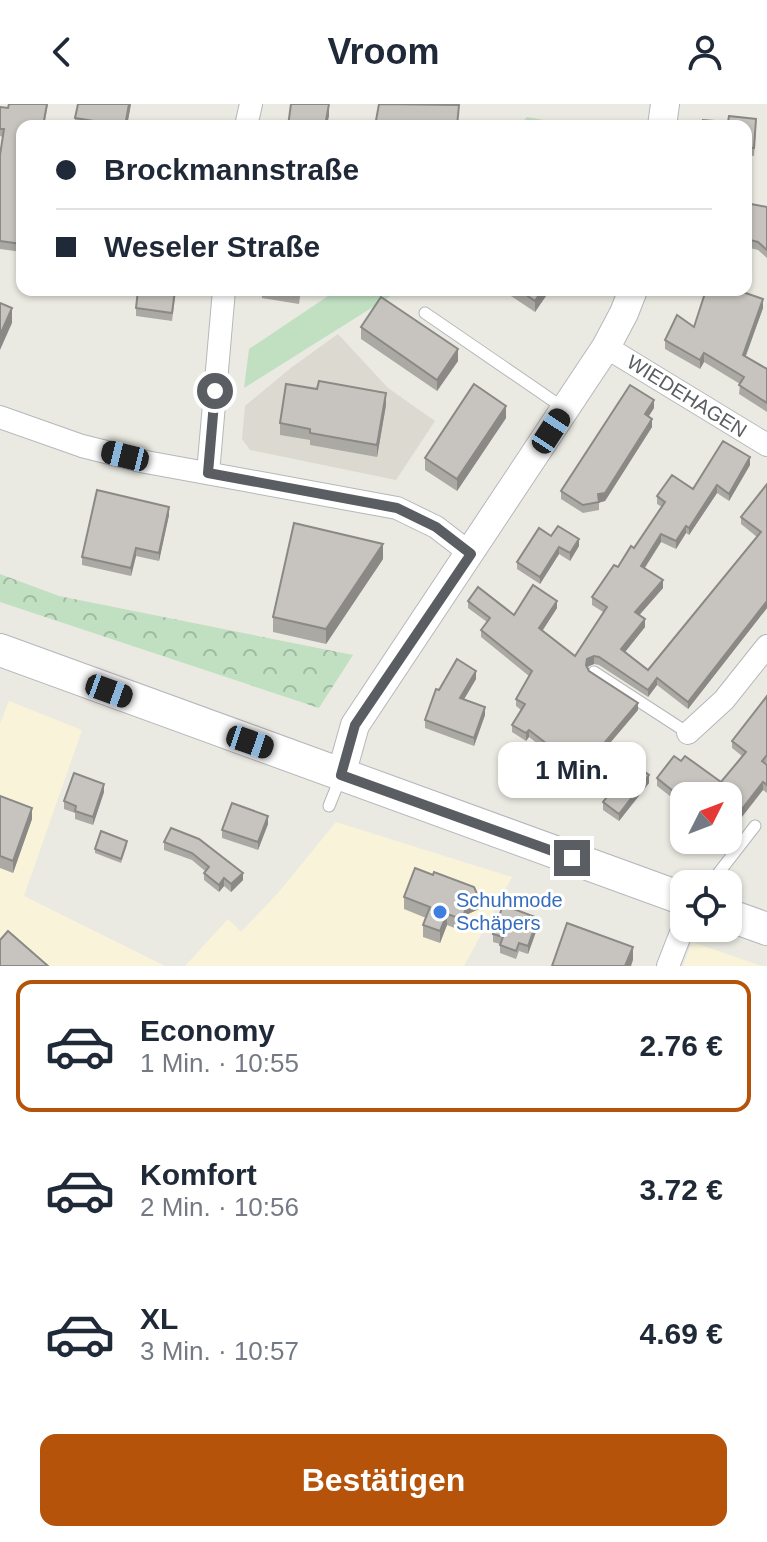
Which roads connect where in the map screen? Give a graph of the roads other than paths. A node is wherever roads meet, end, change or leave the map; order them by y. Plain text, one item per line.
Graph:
1 (223, 296) edge
2 (631, 296) edge
3 (425, 313) dead end
4 (606, 347) junction
5 (565, 409) junction
6 (0, 417) edge
7 (767, 445) edge
8 (208, 473) junction
9 (471, 554) junction
10 (767, 646) edge
11 (0, 650) edge
12 (594, 672) edge
13 (688, 733) joint
14 (341, 775) junction
15 (329, 806) dead end
16 (755, 826) dead end
17 (721, 870) edge
18 (670, 894) edge
19 (742, 920) edge
20 (767, 929) edge
21 (677, 942) edge
22 (668, 966) edge

1 - 8 street
2 - 4 street
3 - 5 lane
4 - 5 street
4 - 7 street, WIEDEHAGEN
5 - 9 street
6 - 8 street
8 - 9 street
9 - 14 street
10 - 13 street
11 - 14 main road
12 - 13 lane
14 - 15 lane
14 - 18 main road
16 - 17 lane
19 - 20 main road
21 - 22 street

